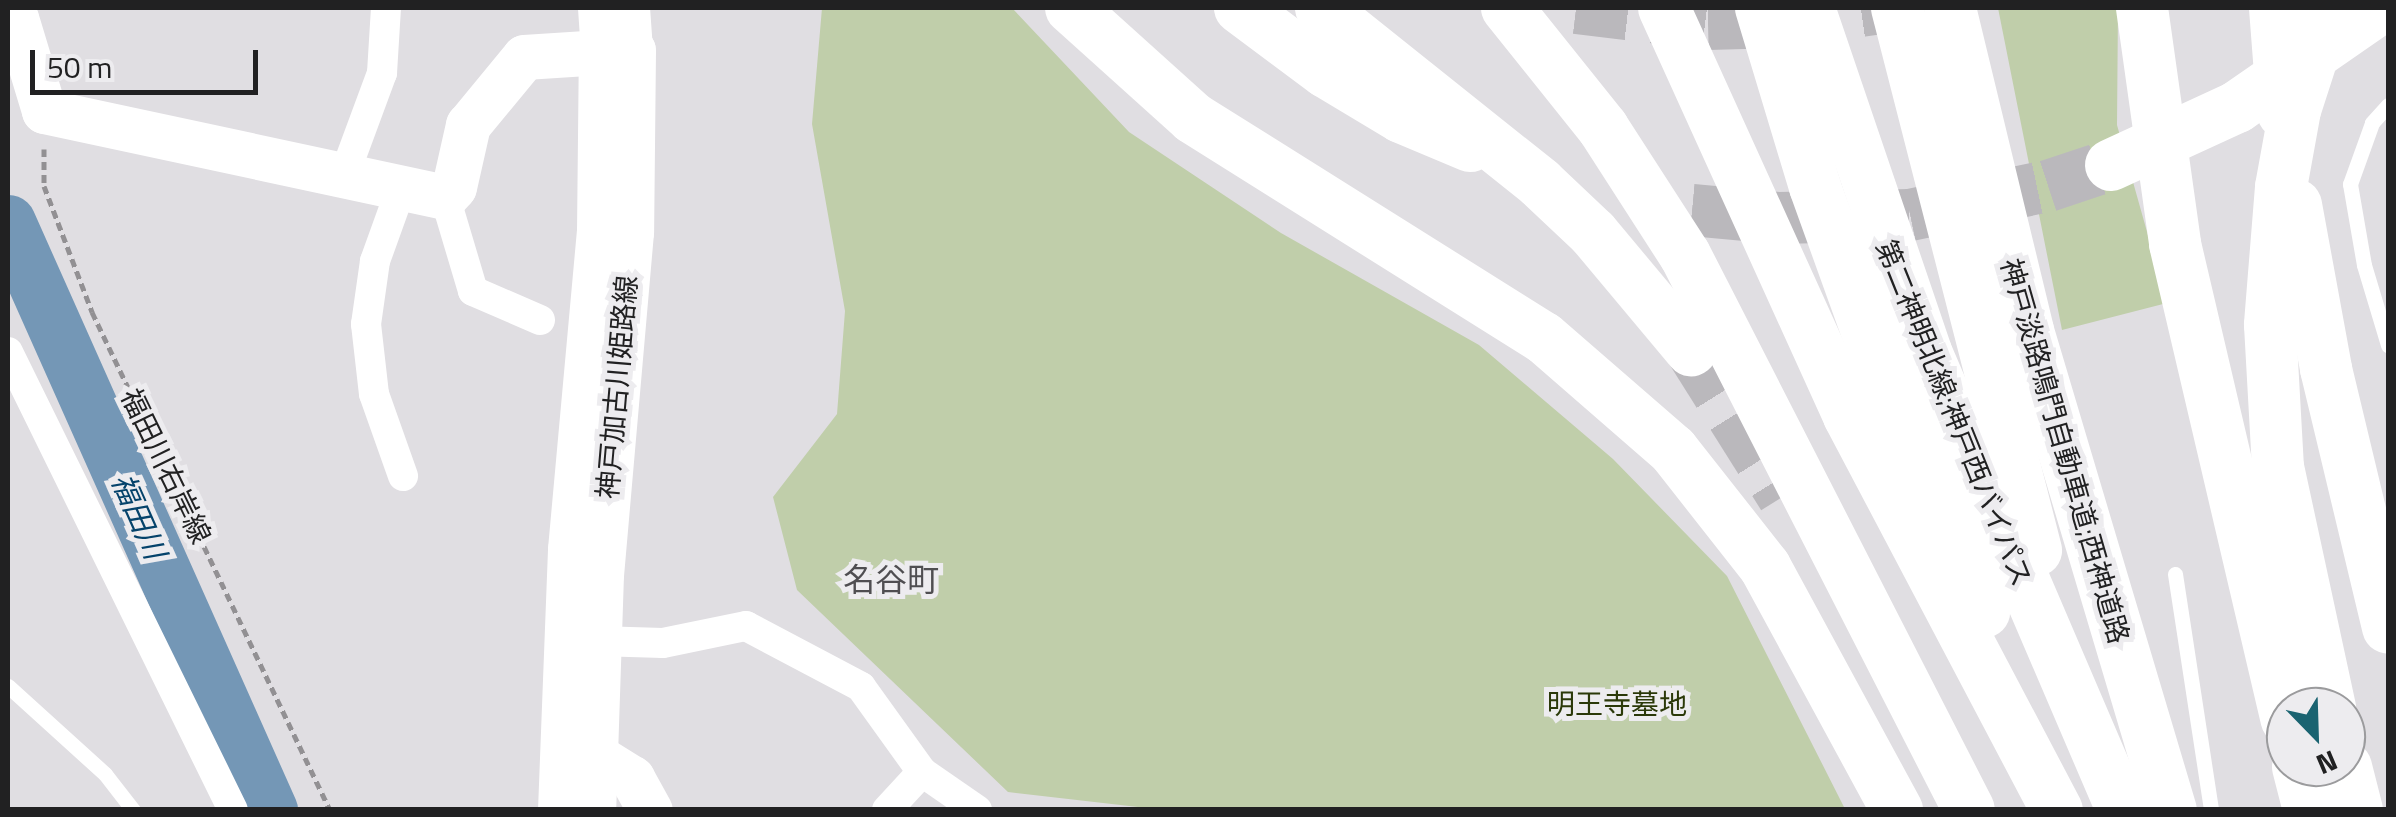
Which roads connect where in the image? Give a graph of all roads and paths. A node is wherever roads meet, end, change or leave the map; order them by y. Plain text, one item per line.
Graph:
1 (386, 8) edge
2 (598, 8) edge
3 (1071, 8) edge
4 (1240, 8) edge
5 (1321, 8) edge
6 (1507, 8) edge
7 (1654, 8) edge
8 (1664, 8) edge
9 (1762, 8) edge
10 (1809, 8) edge
11 (1897, 8) edge
12 (1950, 8) edge
13 (2142, 8) edge
14 (2275, 8) edge
15 (2328, 8) edge
16 (2380, 8) edge
17 (13, 15) edge
18 (622, 36) edge
19 (1705, 94) junction
20 (2388, 104) edge
21 (44, 110) junction
22 (2111, 165) tunnel mouth
23 (345, 173) junction
24 (402, 186) junction
25 (445, 196) junction
26 (1692, 210) tunnel mouth
27 (540, 320) dead end
28 (1708, 340) junction
29 (2388, 345) edge
30 (8, 352) edge
31 (403, 476) dead end
32 (2176, 574) dead end
33 (2388, 628) edge
34 (598, 640) junction
35 (8, 686) edge
36 (2278, 687) edge
37 (2326, 687) edge
38 (578, 755) junction
39 (922, 772) junction
40 (133, 810) edge
41 (233, 810) edge
42 (330, 810) edge
43 (560, 810) edge
44 (593, 810) edge
45 (650, 810) edge
46 (887, 810) edge
47 (977, 810) edge
48 (1896, 810) edge
49 (1969, 810) edge
50 (2057, 810) edge
51 (2073, 810) edge
52 (2119, 810) edge
53 (2171, 810) edge
54 (2211, 810) edge

1 - 23 street
2 - 18 main road
3 - 48 highway
4 - 26 highway
5 - 28 highway
6 - 28 highway
7 - 19 highway
8 - 19 highway
9 - 51 highway, 第二神明北線;神戸西バイパス
10 - 52 highway, 第二神明北線;神戸西バイパス
11 - 52 highway, 神戸淡路鳴門自動車道;西神道路
12 - 53 highway, 神戸淡路鳴門自動車道;西神道路
13 - 36 highway
14 - 33 highway
15 - 37 highway
16 - 22 highway
17 - 21 main road
18 - 25 main road
18 - 34 main road, 神戸加古川姫路線
18 - 38 main road, 神戸加古川姫路線
19 - 50 highway
20 - 29 lane
21 - 23 main road
21 - 42 path, 福田川右岸線
23 - 24 main road
24 - 25 main road
24 - 31 street
25 - 27 street
28 - 49 highway
30 - 41 street
32 - 54 lane
34 - 38 main road, 神戸加古川姫路線
34 - 39 street
35 - 40 lane
38 - 43 main road, 神戸加古川姫路線
38 - 44 main road, 神戸加古川姫路線
38 - 45 main road
39 - 46 street
39 - 47 street

